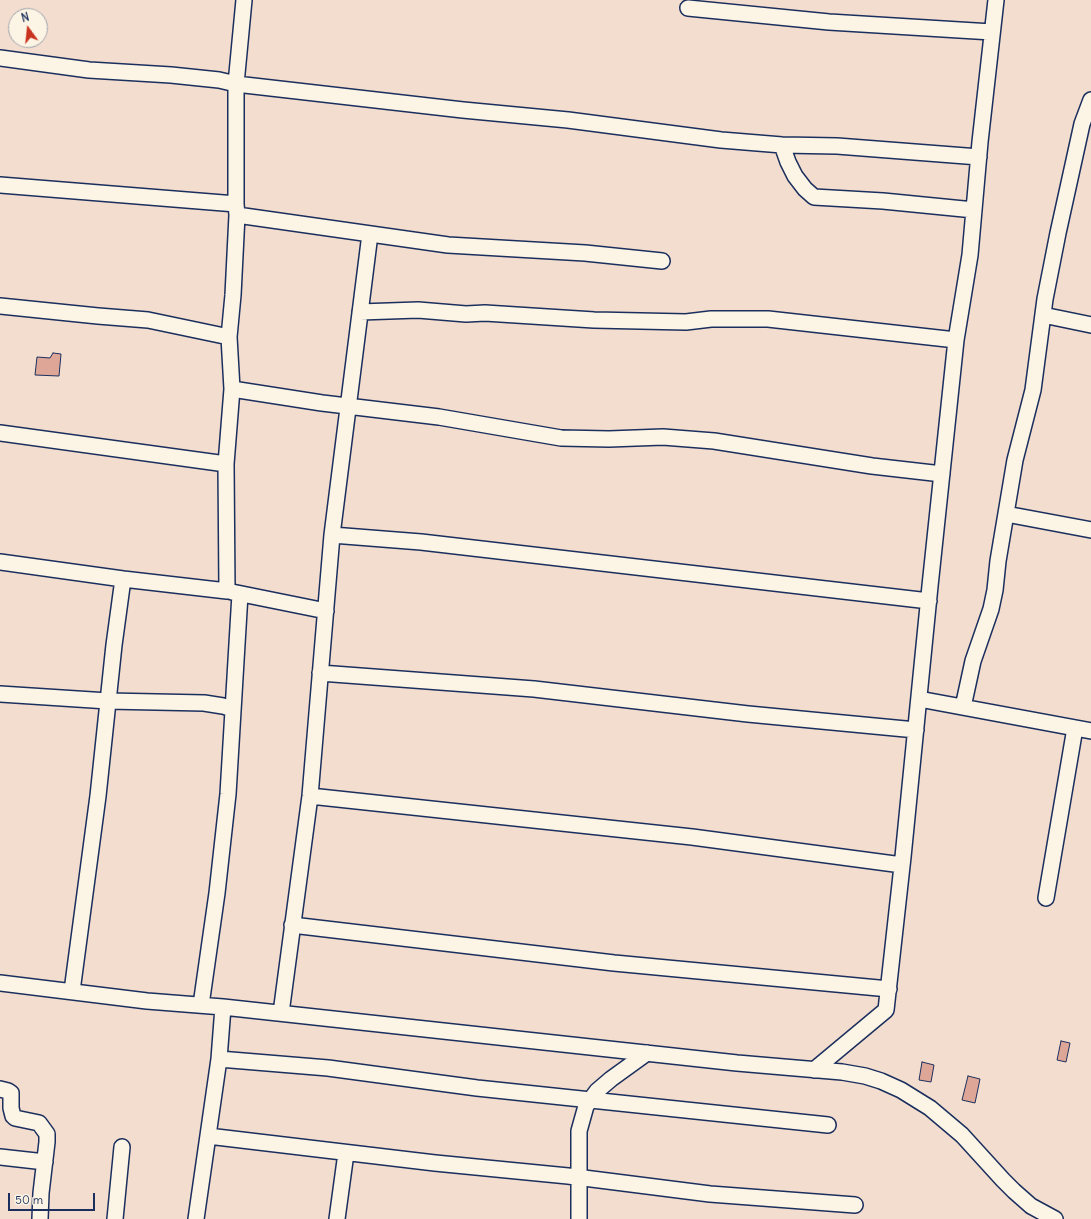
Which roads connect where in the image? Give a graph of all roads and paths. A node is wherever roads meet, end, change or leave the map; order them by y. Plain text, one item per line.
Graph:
1 (244, 0) edge
2 (996, 0) edge
3 (688, 8) dead end
4 (992, 32) junction
5 (0, 58) edge
6 (236, 84) junction
7 (1091, 100) edge
8 (1087, 125) edge
9 (782, 145) junction
10 (979, 157) junction
11 (0, 185) edge
12 (237, 209) junction
13 (974, 210) junction
14 (370, 234) junction
15 (662, 261) dead end
16 (0, 306) edge
17 (360, 312) junction
18 (1043, 316) junction
19 (1091, 325) edge
20 (229, 337) junction
21 (956, 340) junction
22 (232, 389) junction
23 (349, 406) junction
24 (0, 433) edge
25 (226, 464) junction
26 (942, 474) junction
27 (1006, 514) junction
28 (1091, 530) edge
29 (332, 535) junction
30 (0, 562) edge
31 (123, 579) junction
32 (234, 592) junction
33 (929, 601) junction
34 (326, 611) junction
35 (320, 673) junction
36 (0, 694) edge
37 (919, 699) junction
38 (108, 701) junction
39 (962, 707) junction
40 (232, 709) junction
41 (1075, 728) junction
42 (916, 730) junction
43 (1091, 731) edge
44 (310, 796) junction
45 (902, 865) junction
46 (1046, 898) dead end
47 (292, 925) junction
48 (0, 983) edge
49 (889, 989) junction
50 (72, 991) junction
51 (201, 1005) junction
52 (223, 1007) junction
53 (281, 1013) junction
54 (647, 1053) junction
55 (219, 1059) junction
56 (814, 1070) junction
57 (0, 1089) edge
58 (591, 1099) junction
59 (828, 1125) dead end
60 (208, 1136) junction
61 (122, 1147) dead end
62 (346, 1153) junction
63 (0, 1157) edge
64 (45, 1162) junction
65 (580, 1178) junction
66 (855, 1205) dead end
67 (40, 1219) edge
68 (115, 1219) edge
69 (196, 1219) edge
70 (336, 1219) edge
71 (579, 1219) edge
72 (1055, 1219) edge

1 - 6 street
2 - 4 street
3 - 4 street
4 - 10 street
5 - 6 street
6 - 9 street
6 - 12 street
7 - 8 street
8 - 18 street
9 - 10 street
9 - 13 street
10 - 13 street
11 - 12 street
12 - 14 street
12 - 20 street
13 - 21 street
14 - 15 street
14 - 17 street
16 - 20 street
17 - 21 street
17 - 23 street
18 - 19 street
18 - 27 street
20 - 22 street
21 - 26 street
22 - 23 street
22 - 25 street
23 - 26 street
23 - 29 street
24 - 25 street
25 - 32 street
26 - 33 street
27 - 28 street
27 - 39 street
29 - 33 street
29 - 34 street
30 - 31 street
31 - 32 street
31 - 38 street
32 - 34 street
32 - 40 street
33 - 37 street
34 - 35 street
35 - 42 street
35 - 44 street
36 - 38 street
37 - 39 street
37 - 42 street
38 - 40 street
38 - 50 street
39 - 41 street
40 - 51 street
41 - 43 street
41 - 46 street
42 - 45 street
44 - 45 street
44 - 47 street
45 - 49 street
47 - 49 street
47 - 53 street
48 - 50 street
49 - 56 street
50 - 51 street
51 - 52 street
52 - 53 street
52 - 55 street
53 - 54 street
54 - 56 street
54 - 58 street
55 - 58 street
55 - 60 street
56 - 72 street
57 - 64 street
58 - 59 street
58 - 65 street
60 - 62 street
60 - 69 street
61 - 68 street
62 - 65 street
62 - 70 street
63 - 64 street
64 - 67 street
65 - 66 street
65 - 71 street

